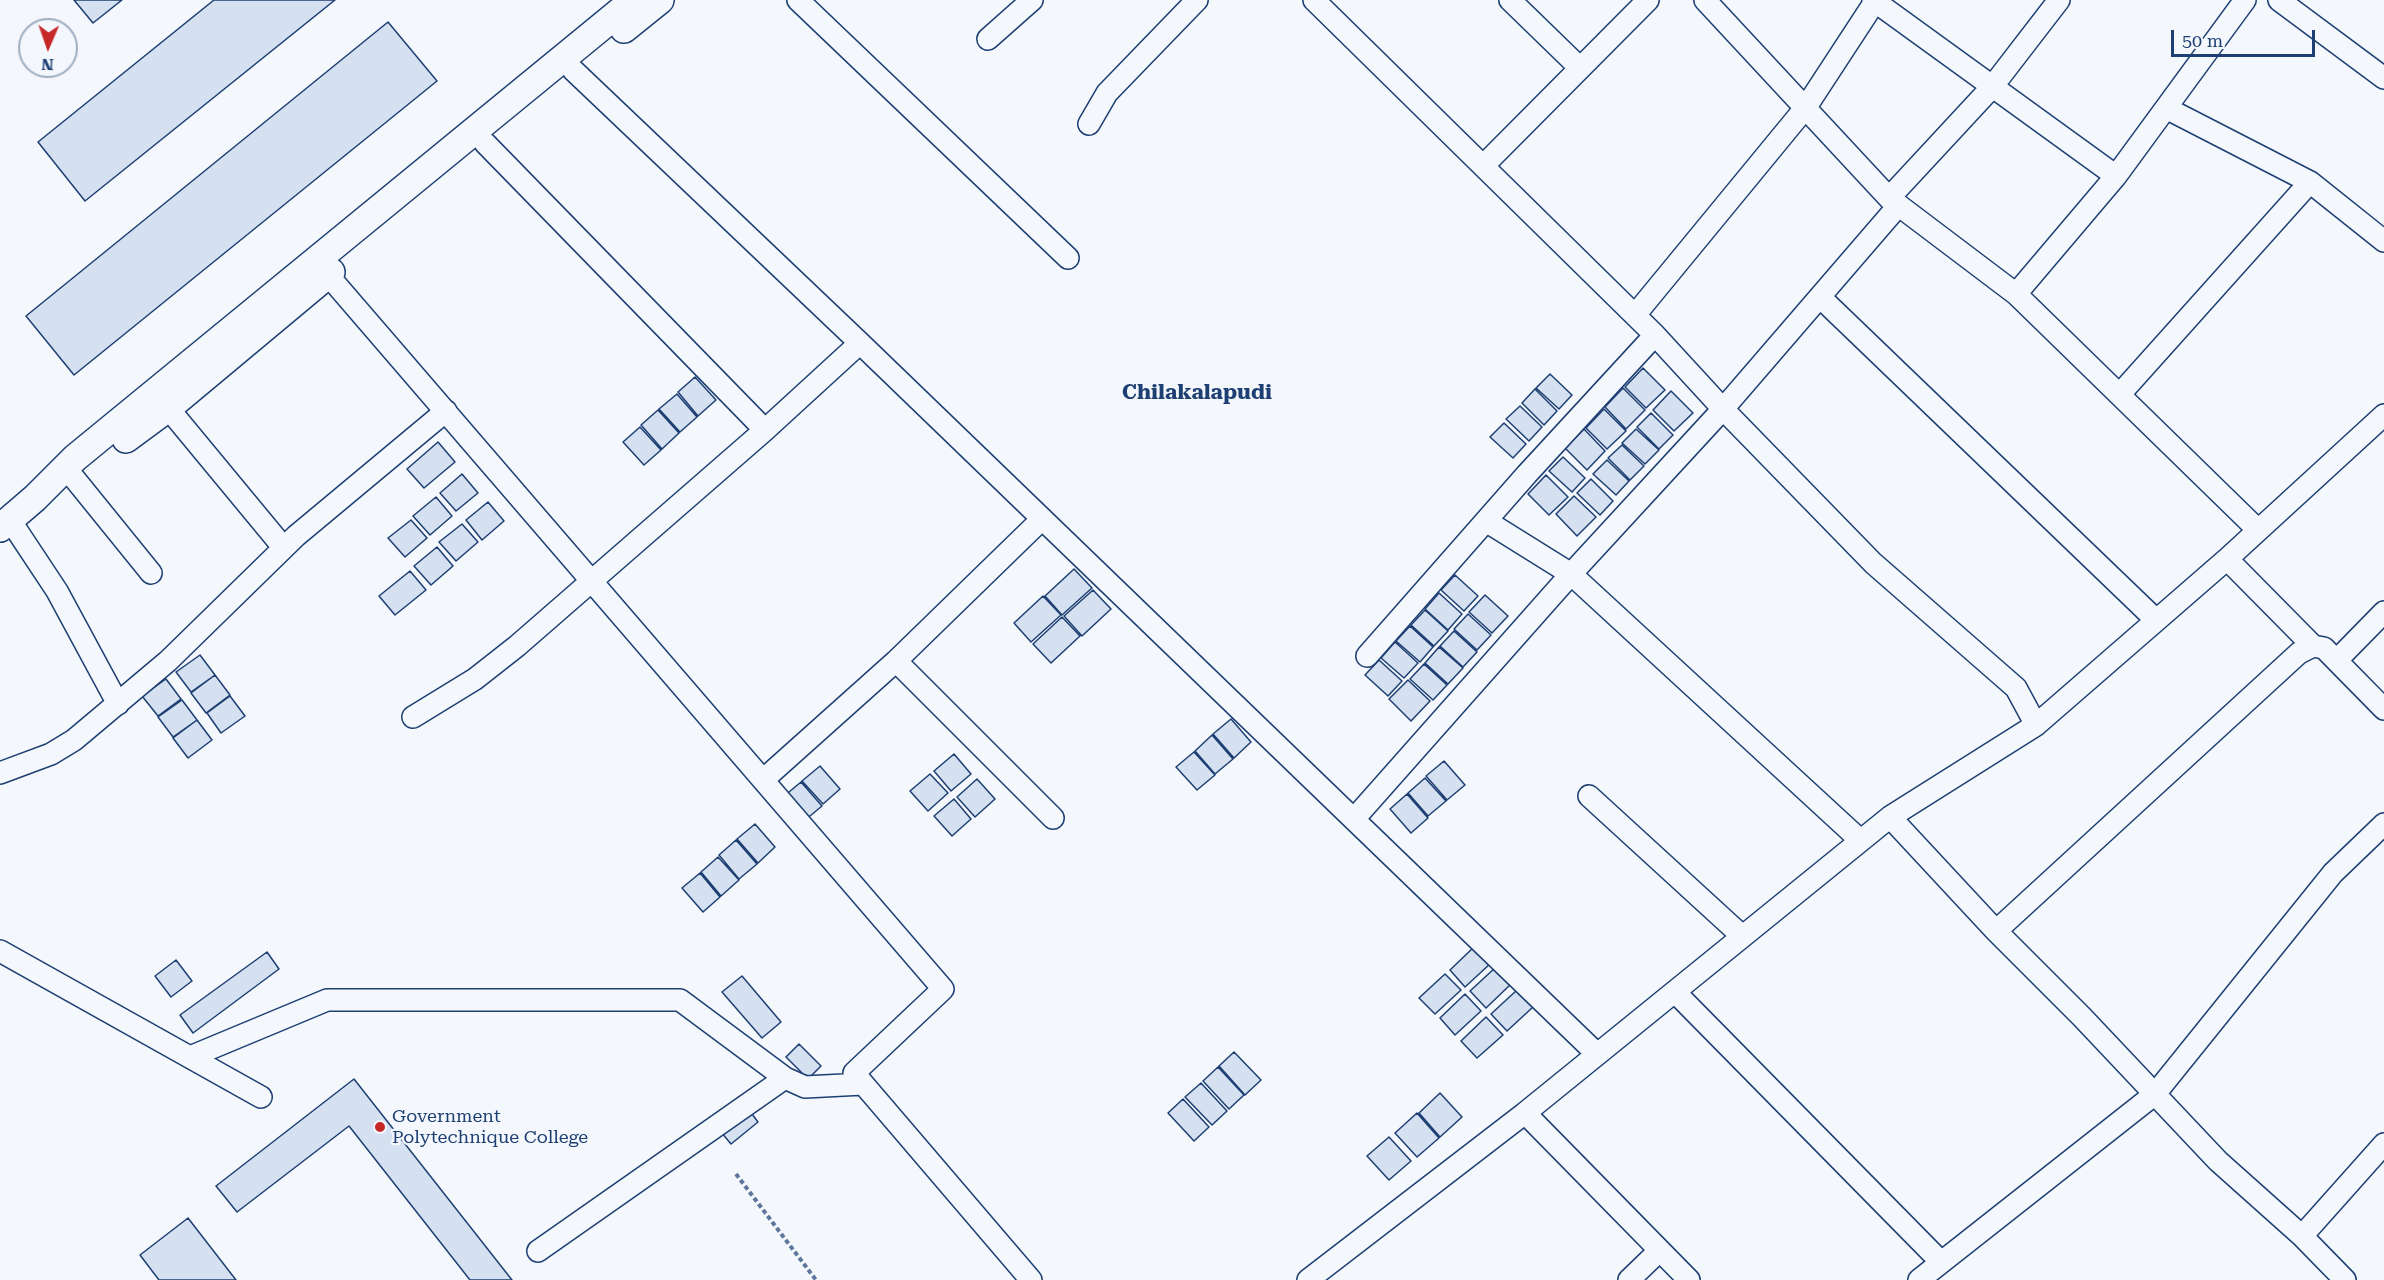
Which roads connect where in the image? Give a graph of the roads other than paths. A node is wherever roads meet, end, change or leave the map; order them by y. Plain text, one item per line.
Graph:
1 (634, 0) edge
2 (660, 0) edge
3 (798, 0) edge
4 (1032, 0) edge
5 (1197, 0) edge
6 (1314, 0) edge
7 (1510, 0) edge
8 (1648, 0) edge
9 (1705, 0) edge
10 (2059, 0) edge
11 (2245, 0) edge
12 (2279, 0) edge
13 (1875, 1) edge
14 (988, 39) dead end
15 (1581, 68) junction
16 (573, 70) junction
17 (2384, 78) edge
18 (1992, 87) junction
19 (1806, 107) junction
20 (2166, 108) junction
21 (1089, 124) dead end
22 (485, 142) junction
23 (1484, 165) junction
24 (2116, 176) junction
25 (2310, 182) junction
26 (1893, 202) junction
27 (2384, 241) edge
28 (1068, 258) dead end
29 (327, 274) junction
30 (2016, 294) junction
31 (1820, 297) junction
32 (1635, 315) junction
33 (1655, 334) junction
34 (860, 343) junction
35 (2120, 394) junction
36 (168, 408) junction
37 (1723, 409) junction
38 (446, 411) junction
39 (2384, 415) edge
40 (765, 430) junction
41 (74, 478) junction
42 (35, 498) junction
43 (1042, 519) junction
44 (1486, 521) junction
45 (5, 524) edge
46 (2258, 530) junction
47 (283, 547) junction
48 (2227, 559) junction
49 (152, 573) dead end
50 (1570, 574) junction
51 (592, 581) junction
52 (2384, 612) edge
53 (2156, 620) junction
54 (2313, 646) junction
55 (1367, 656) dead end
56 (2337, 660) junction
57 (896, 661) junction
58 (118, 704) junction
59 (2384, 709) edge
60 (413, 717) dead end
61 (2036, 725) junction
62 (0, 773) edge
63 (763, 780) junction
64 (1589, 796) dead end
65 (1890, 817) junction
66 (1053, 818) dead end
67 (1354, 819) junction
68 (2384, 824) edge
69 (1860, 840) junction
70 (1996, 931) junction
71 (1743, 936) junction
72 (0, 951) edge
73 (1675, 992) junction
74 (1597, 1054) junction
75 (190, 1057) junction
76 (785, 1078) junction
77 (863, 1084) junction
78 (2155, 1094) junction
79 (261, 1097) dead end
80 (1525, 1113) junction
81 (2384, 1144) edge
82 (2302, 1236) junction
83 (538, 1251) dead end
84 (1659, 1251) junction
85 (1940, 1261) junction
86 (1031, 1280) edge
87 (1308, 1280) edge
88 (1629, 1280) edge
89 (1689, 1280) edge
90 (1919, 1280) edge
91 (2345, 1280) edge

1 - 42 main road
2 - 16 main road
3 - 28 street
4 - 14 street
5 - 21 street
6 - 23 street
7 - 15 street
8 - 15 street
9 - 19 street
10 - 18 street
11 - 20 street
12 - 17 street
13 - 18 street
13 - 19 street
15 - 23 street
16 - 22 main road
16 - 34 street
18 - 24 street
18 - 26 street
19 - 26 street
19 - 32 street
20 - 24 street
20 - 25 street
22 - 29 main road
22 - 40 street
23 - 32 street
24 - 30 street
25 - 27 street
25 - 35 street
26 - 30 street
26 - 31 street
29 - 36 main road
29 - 38 street
30 - 35 street
31 - 37 street
31 - 53 street
32 - 33 street
33 - 37 street
33 - 44 street
34 - 40 street
34 - 43 street
35 - 46 street
36 - 41 main road
36 - 47 street
37 - 50 street
37 - 61 street
38 - 47 street
38 - 51 street
39 - 46 street
40 - 51 street
41 - 42 main road
41 - 49 street
42 - 45 main road
43 - 57 street
43 - 67 street
44 - 50 street
44 - 55 street
45 - 58 street
46 - 48 street
47 - 58 street
48 - 53 street
48 - 54 street
50 - 67 street
50 - 69 street
51 - 60 street
51 - 63 street
52 - 56 street
53 - 61 street
54 - 56 street
54 - 70 street
56 - 59 street
57 - 63 street
57 - 66 street
58 - 62 street
61 - 65 street
63 - 77 street
64 - 71 street
65 - 69 street
65 - 70 street
67 - 74 street
68 - 78 street
69 - 71 street
70 - 78 street
71 - 73 street
72 - 75 street
73 - 74 street
73 - 85 street
74 - 80 street
75 - 76 street
75 - 79 street
76 - 77 street
76 - 83 street
77 - 86 street
78 - 82 street
78 - 85 street
80 - 84 street
80 - 87 street
81 - 82 street
82 - 91 street
84 - 88 street
84 - 89 street
85 - 90 street

